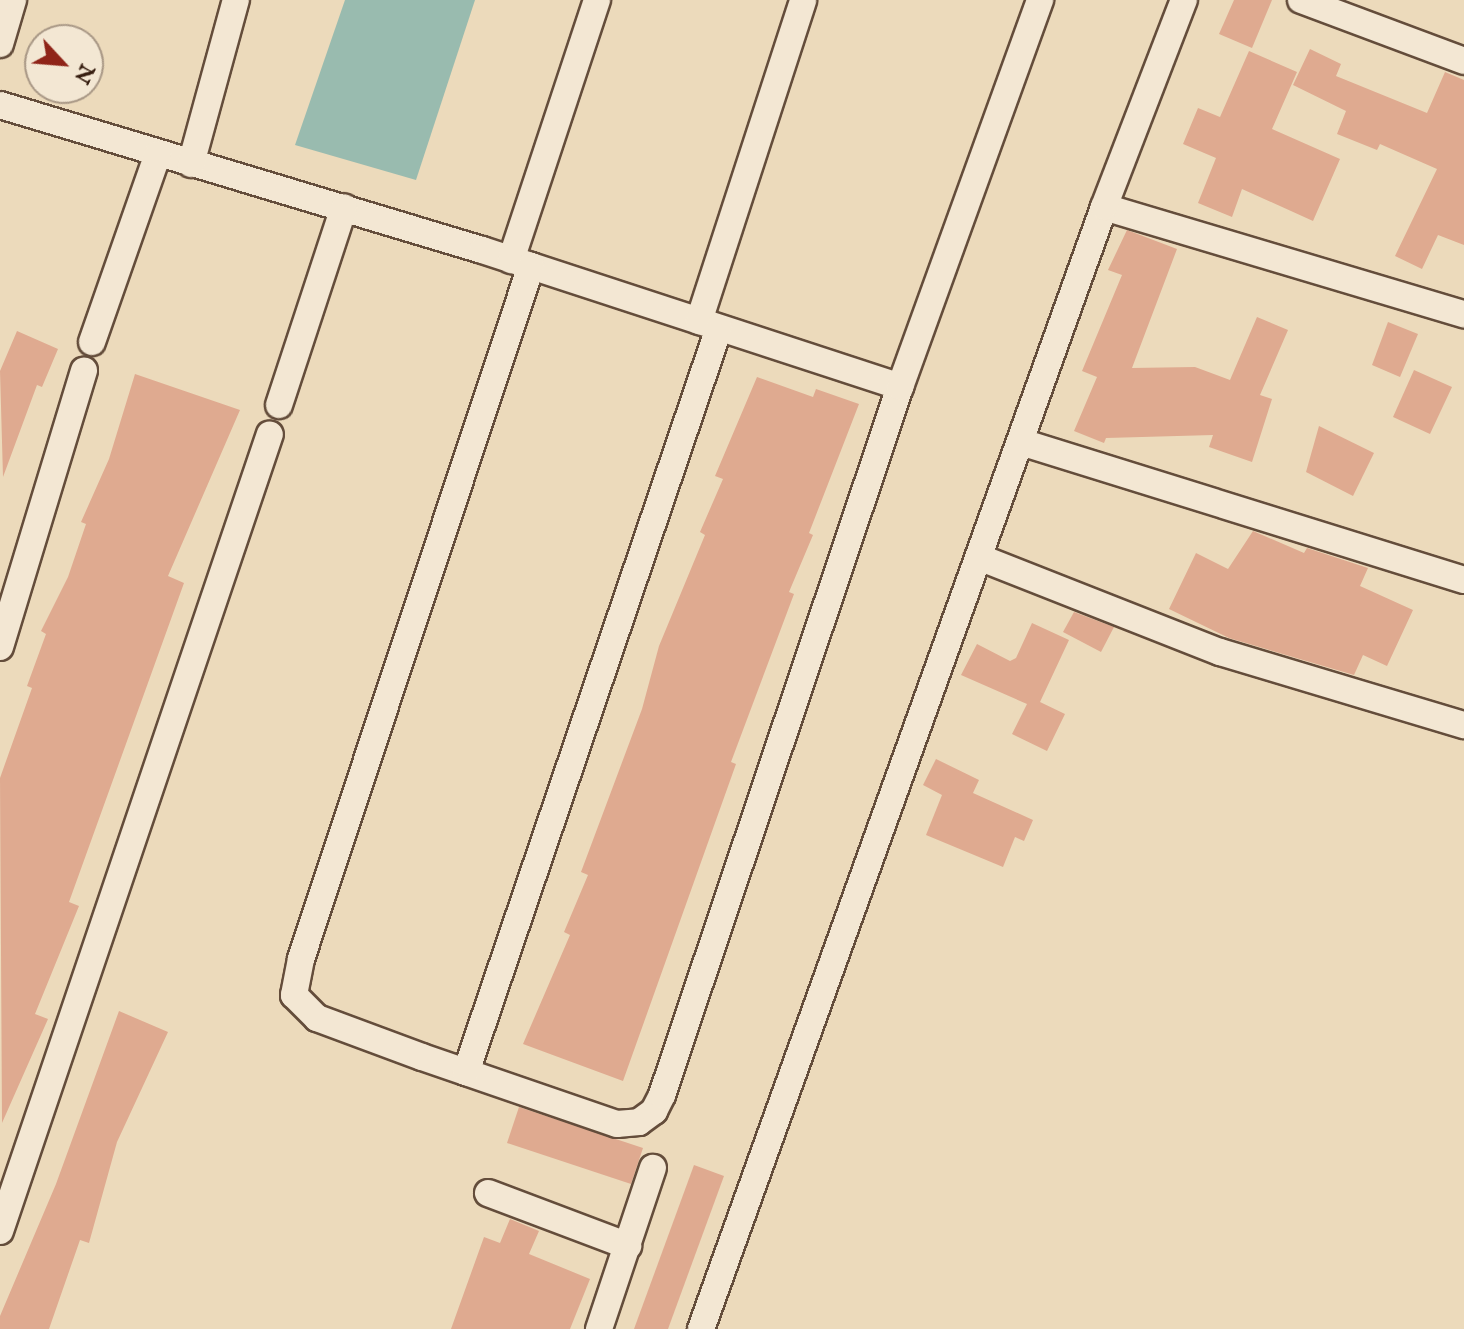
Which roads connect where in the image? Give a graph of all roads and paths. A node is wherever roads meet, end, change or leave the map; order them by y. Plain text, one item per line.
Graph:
1 (13, 0) edge
2 (236, 0) edge
3 (597, 0) edge
4 (803, 0) edge
5 (1040, 0) edge
6 (1184, 0) edge
7 (1301, 0) edge
8 (0, 44) edge
9 (1464, 61) edge
10 (0, 105) edge
11 (158, 154) junction
12 (191, 164) junction
13 (344, 207) junction
14 (1104, 207) junction
15 (521, 263) junction
16 (1464, 314) edge
17 (709, 325) junction
18 (92, 342) dead end
19 (84, 370) dead end
20 (900, 387) junction
21 (279, 405) dead end
22 (270, 434) dead end
23 (1021, 442) junction
24 (981, 558) junction
25 (1464, 580) edge
26 (9, 590) edge
27 (0, 647) edge
28 (1464, 725) edge
29 (466, 1072) junction
30 (653, 1168) dead end
31 (488, 1193) dead end
32 (0, 1231) edge
33 (628, 1246) junction
34 (599, 1329) edge
35 (701, 1329) edge

1 - 8 street
2 - 12 street
3 - 15 street
4 - 17 street
5 - 20 street
6 - 14 street
7 - 9 street
10 - 11 street
11 - 12 street
11 - 18 street
12 - 13 street
13 - 15 street
13 - 21 street
14 - 16 street
14 - 23 street
15 - 17 street
15 - 29 street
17 - 20 street
17 - 29 street
19 - 26 street
20 - 29 street
22 - 32 street
23 - 24 street
23 - 25 street
24 - 28 street
24 - 35 street
26 - 27 street
30 - 33 street
31 - 33 street
33 - 34 street

